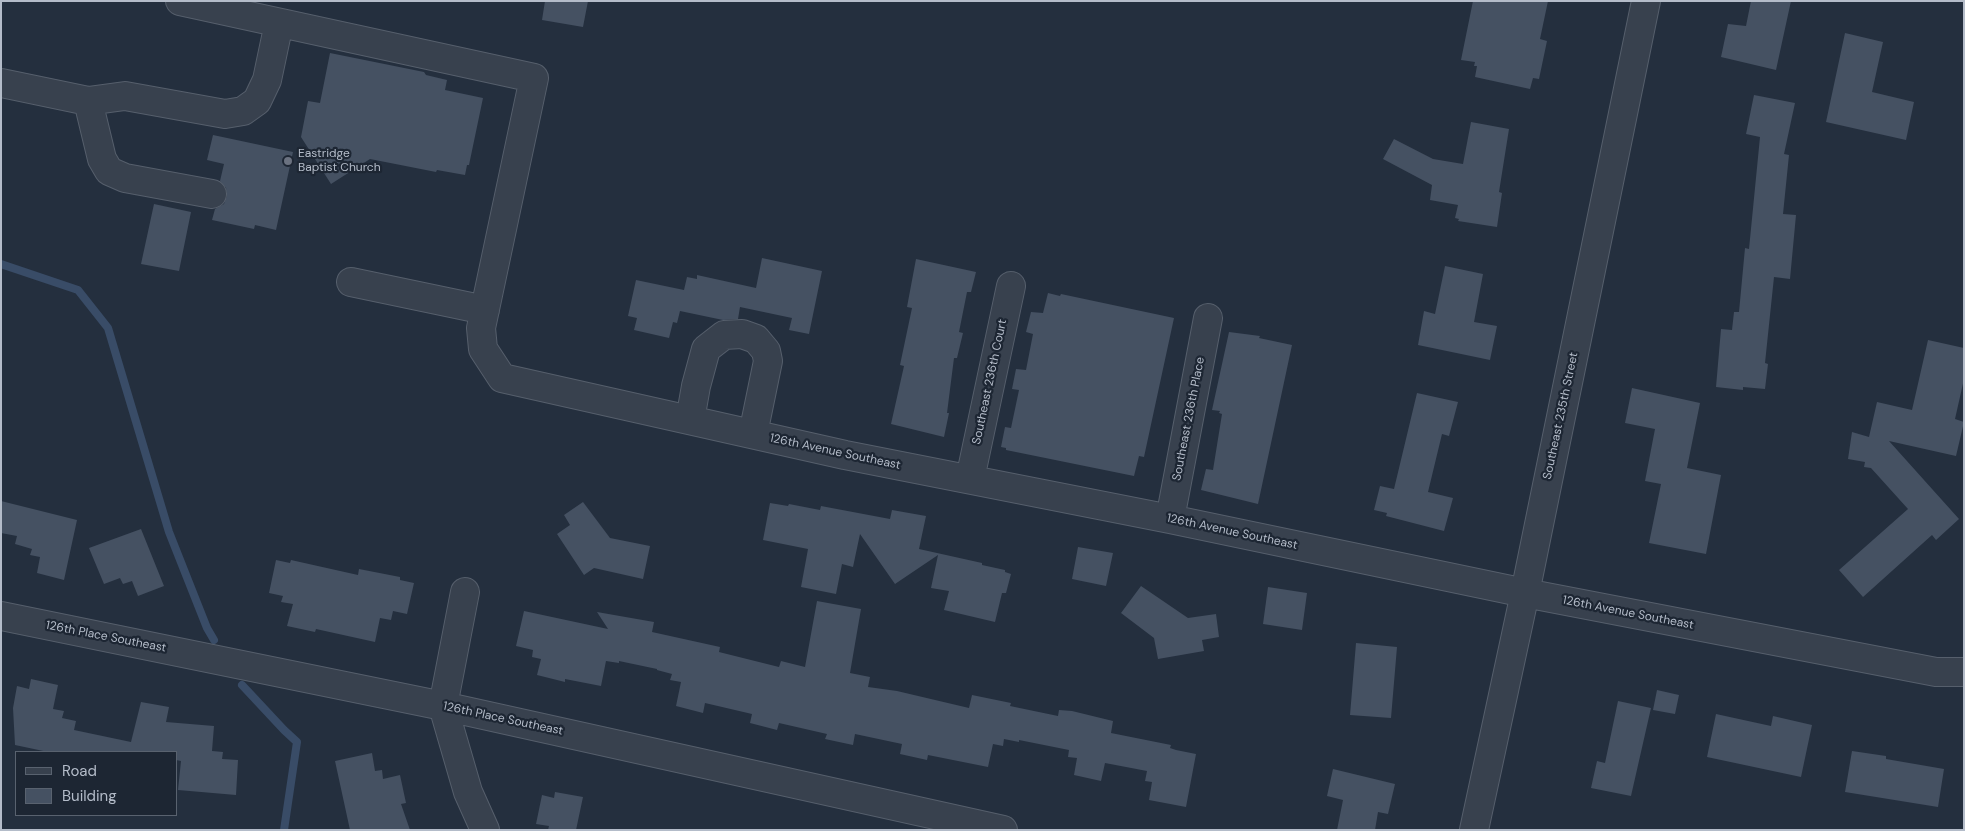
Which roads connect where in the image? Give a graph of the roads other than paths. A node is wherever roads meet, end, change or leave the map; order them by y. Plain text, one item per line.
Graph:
1 (180, 1) edge
2 (1646, 1) edge
3 (279, 23) junction
4 (1, 83) edge
5 (88, 101) junction
6 (212, 194) dead end
7 (351, 282) dead end
8 (1011, 286) dead end
9 (485, 310) junction
10 (1208, 318) dead end
11 (690, 420) junction
12 (753, 434) junction
13 (970, 479) junction
14 (1170, 519) junction
15 (465, 592) dead end
16 (1525, 593) junction
17 (1, 616) edge
18 (1964, 672) edge
19 (443, 706) junction
20 (485, 830) edge
21 (1003, 830) edge
22 (1474, 830) edge

1 - 3 street
2 - 16 street, Southeast 235th Street
3 - 5 street
3 - 9 street
4 - 5 street
5 - 6 street
7 - 9 street
8 - 13 street, Southeast 236th Court
9 - 11 street, 126th Avenue Southeast
10 - 14 street, Southeast 236th Place
11 - 12 street, 126th Avenue Southeast
11 - 12 street
12 - 13 street, 126th Avenue Southeast
13 - 14 street, 126th Avenue Southeast
14 - 16 street, 126th Avenue Southeast
15 - 19 street
16 - 18 street, 126th Avenue Southeast
16 - 22 street, Southeast 235th Street
17 - 19 street, 126th Place Southeast
19 - 20 street
19 - 21 street, 126th Place Southeast

